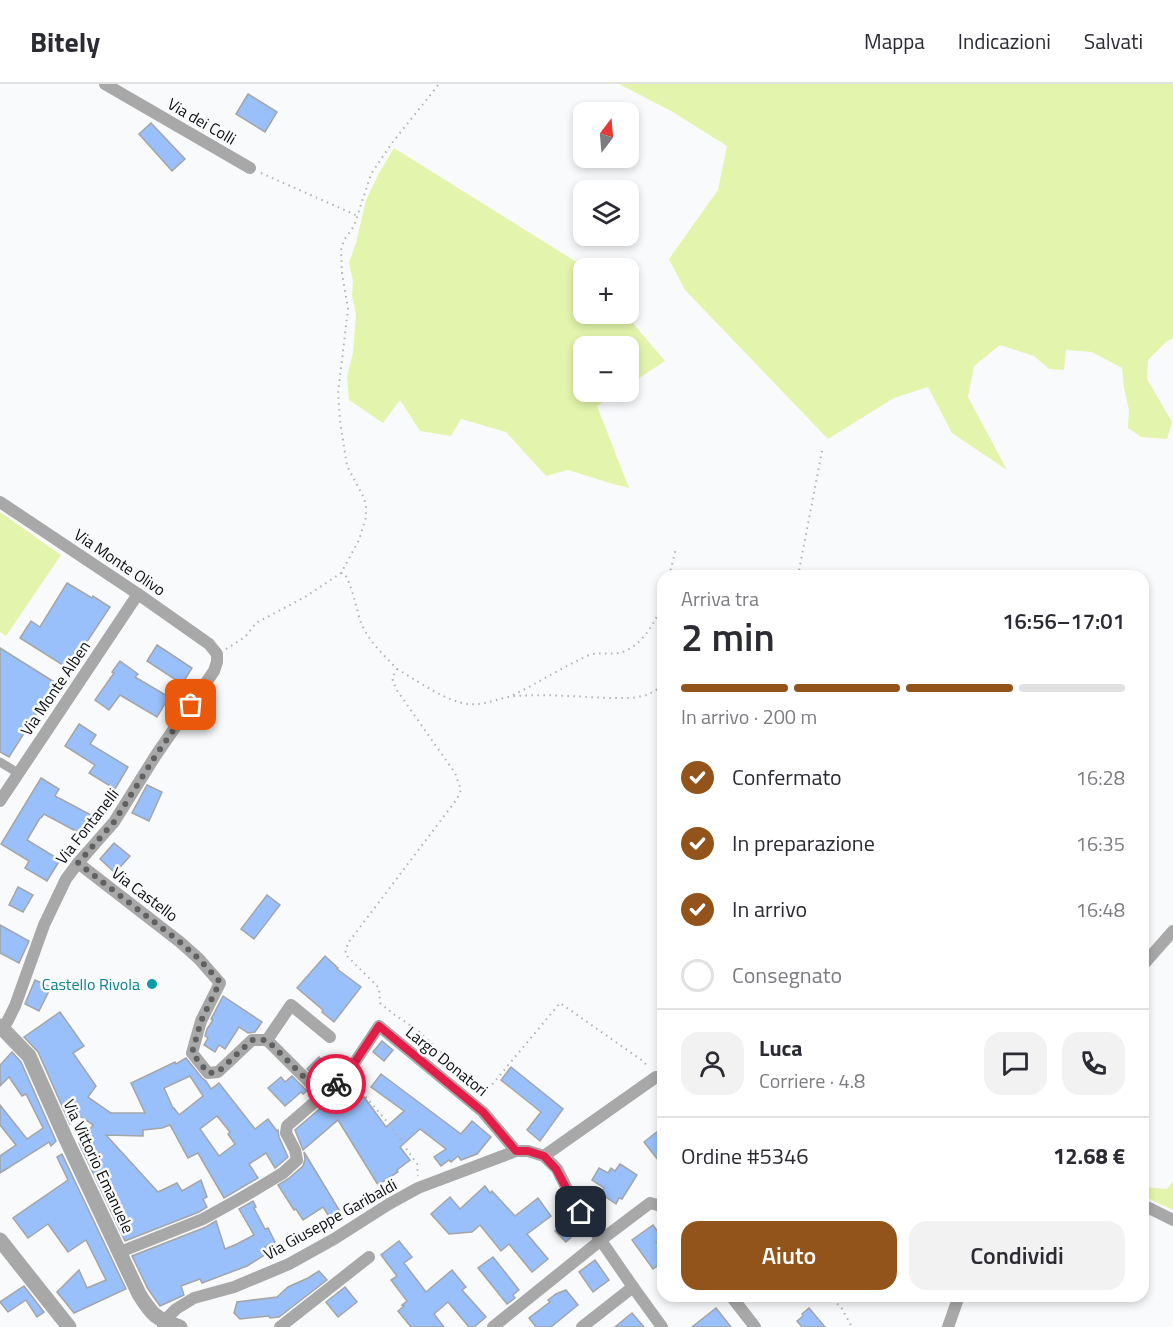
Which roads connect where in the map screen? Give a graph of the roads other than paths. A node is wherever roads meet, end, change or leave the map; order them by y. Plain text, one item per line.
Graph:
1 (105, 84) edge
2 (250, 168) road end
3 (0, 502) edge
4 (138, 594) junction
5 (217, 654) joint
6 (0, 762) edge
7 (18, 773) junction
8 (0, 801) edge
9 (78, 863) junction
10 (1173, 931) edge
11 (1149, 958) edge
12 (1, 1028) edge
13 (330, 1037) dead end
14 (267, 1040) junction
15 (656, 1077) road end
16 (323, 1096) junction
17 (516, 1151) junction
18 (544, 1156) junction
19 (657, 1205) edge
20 (1149, 1208) edge
21 (1173, 1220) edge
22 (0, 1240) edge
23 (601, 1240) junction
24 (120, 1252) junction
25 (369, 1257) dead end
26 (633, 1287) junction
27 (736, 1302) edge
28 (957, 1302) edge
29 (164, 1324) edge
30 (69, 1327) edge
31 (180, 1327) edge
32 (280, 1327) edge
33 (493, 1327) edge
34 (582, 1327) edge
35 (662, 1327) edge
36 (755, 1327) edge
37 (948, 1327) edge

1 - 2 street, Via dei Colli
3 - 4 street, Via Monte Olivo
4 - 5 street, Via Monte Olivo
4 - 7 street, Via Monte Alben
5 - 9 street, Via Fontanelli
6 - 7 street
7 - 8 street, Via Monte Alben
9 - 12 street, Via Fontanelli
9 - 14 street, Via Castello
10 - 11 street
12 - 24 street, Via Vittorio Emanuele
13 - 14 street
14 - 16 street
15 - 18 street
16 - 17 street, Largo Donatori
16 - 24 street
17 - 18 street
17 - 29 street, Via Giuseppe Garibaldi
18 - 23 street
19 - 23 street
20 - 21 street
22 - 30 street
23 - 26 street
23 - 33 street
24 - 29 street, Via Vittorio Emanuele
25 - 32 street
26 - 34 street
26 - 35 street
27 - 36 street
28 - 37 street
29 - 31 street

